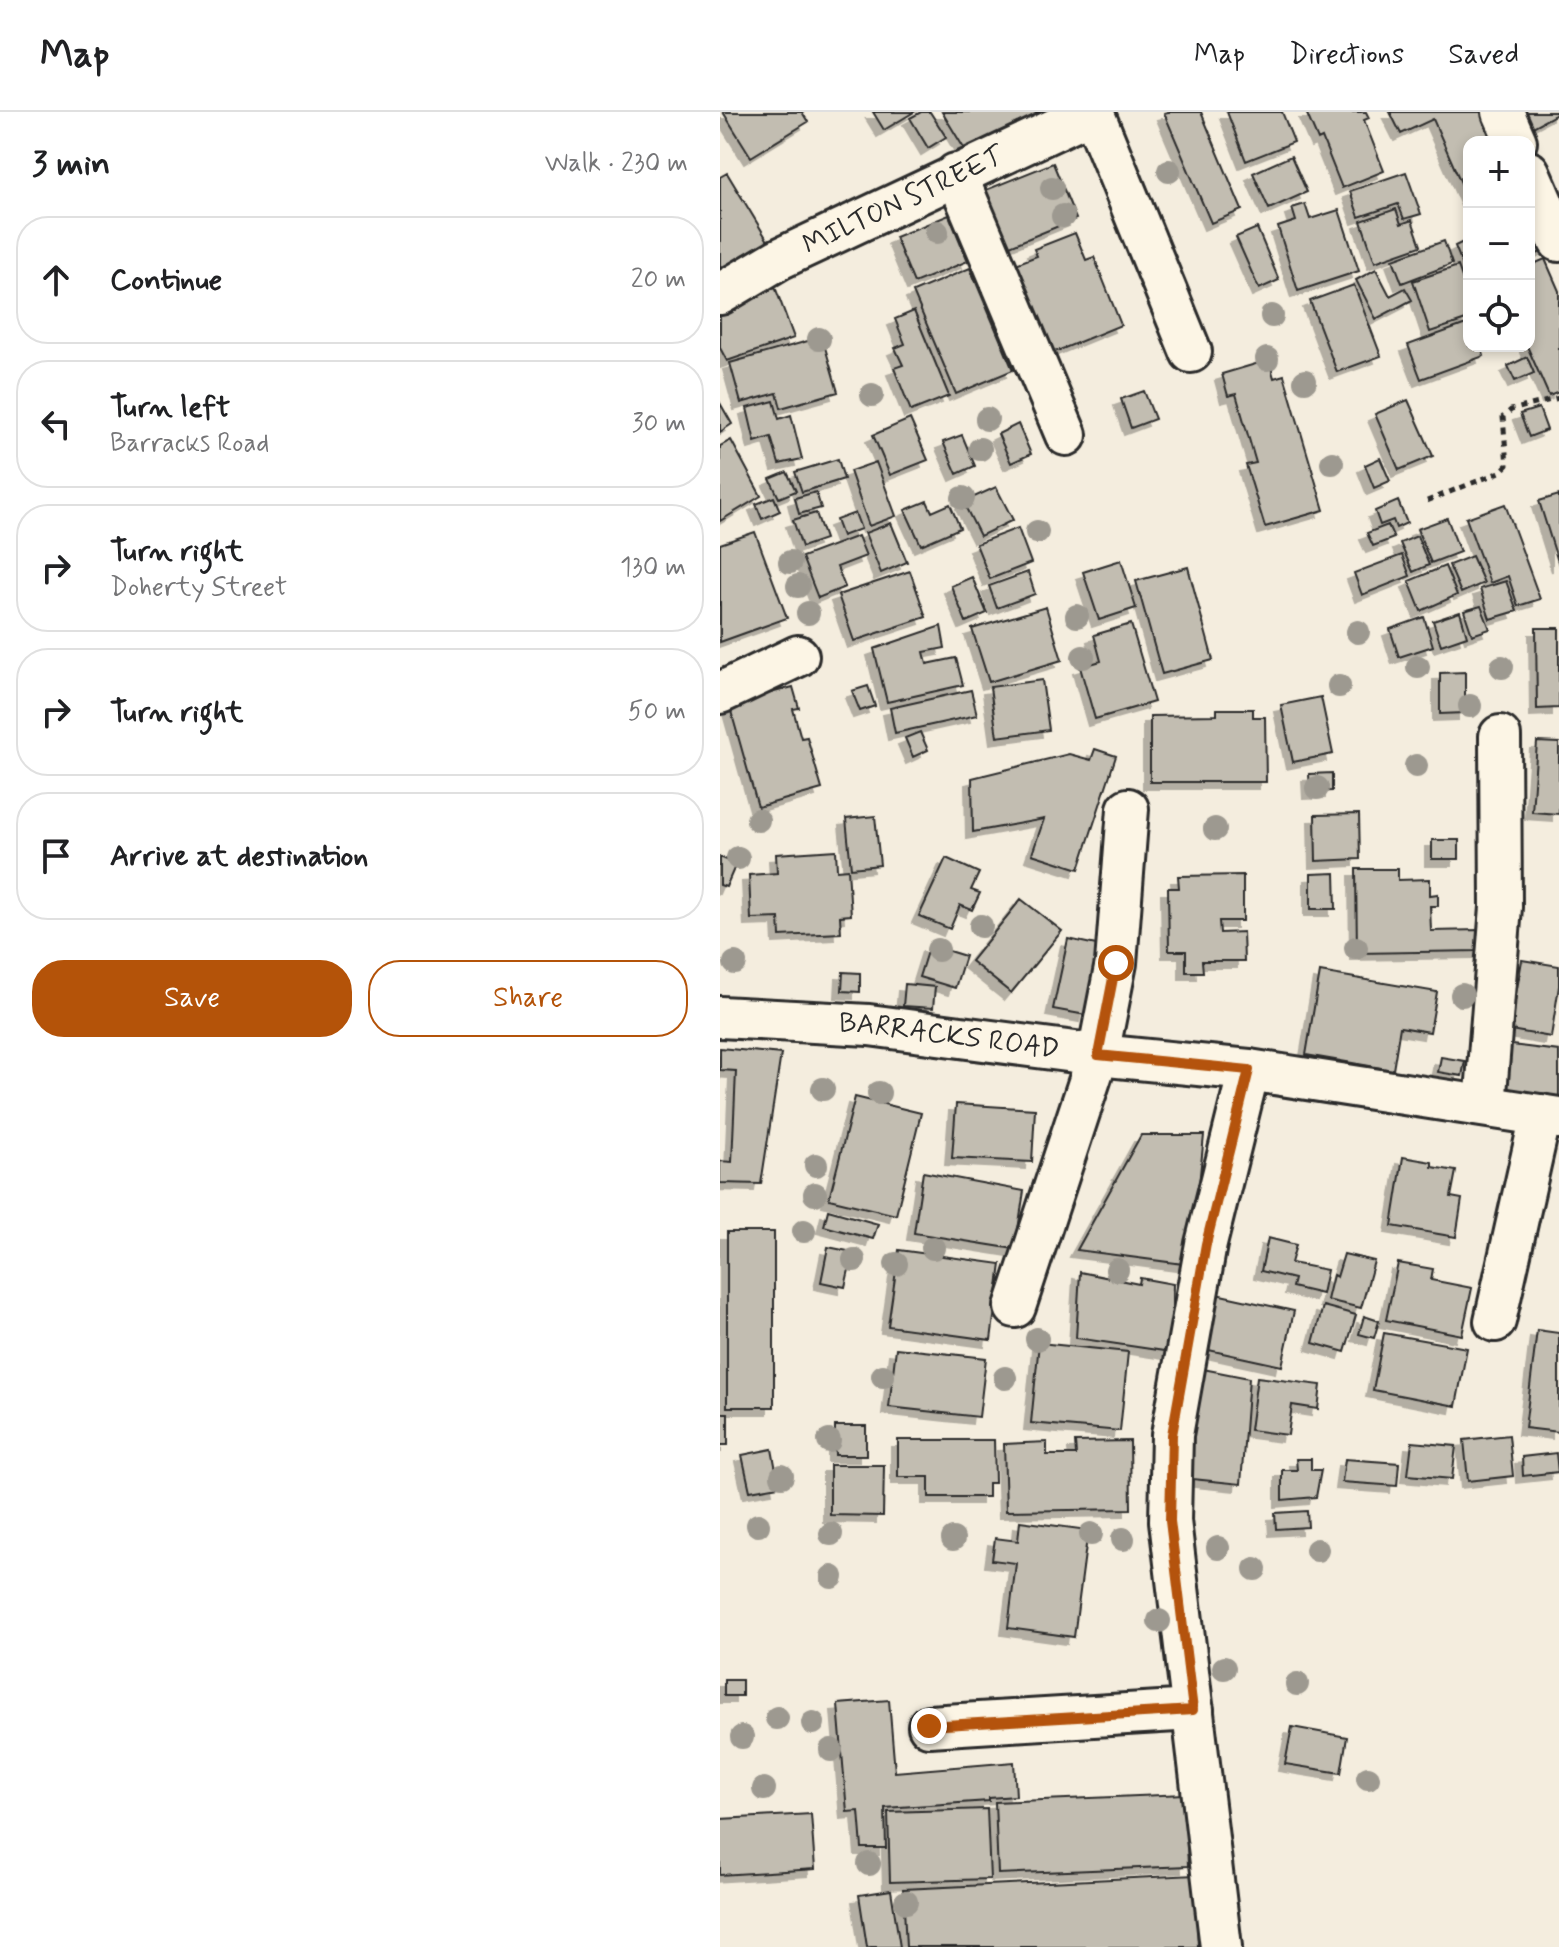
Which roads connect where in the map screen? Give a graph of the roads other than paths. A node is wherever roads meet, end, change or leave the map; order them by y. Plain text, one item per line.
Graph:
1 (1092, 112) edge
2 (1503, 112) edge
3 (1513, 136) edge
4 (956, 174) junction
5 (1535, 186) edge
6 (1559, 241) edge
7 (720, 294) edge
8 (1191, 352) dead end
9 (1066, 435) dead end
10 (798, 656) dead end
11 (720, 693) edge
12 (1500, 736) dead end
13 (1128, 809) dead end
14 (720, 1017) edge
15 (1098, 1055) junction
16 (1249, 1070) junction
17 (1485, 1106) junction
18 (1550, 1116) edge
19 (1015, 1307) dead end
20 (1495, 1321) dead end
21 (1193, 1710) junction
22 (929, 1726) dead end
23 (1221, 1947) edge

1 - 4 street, MILTON STREET
1 - 8 street
2 - 3 street
4 - 7 street, MILTON STREET
4 - 9 street
5 - 6 street
10 - 11 street
12 - 17 street
13 - 15 street
14 - 15 street, BARRACKS ROAD
15 - 16 street, BARRACKS ROAD
15 - 19 street
16 - 17 street, BARRACKS ROAD
16 - 21 street
17 - 18 street, BARRACKS ROAD
18 - 20 street
21 - 22 street
21 - 23 street

